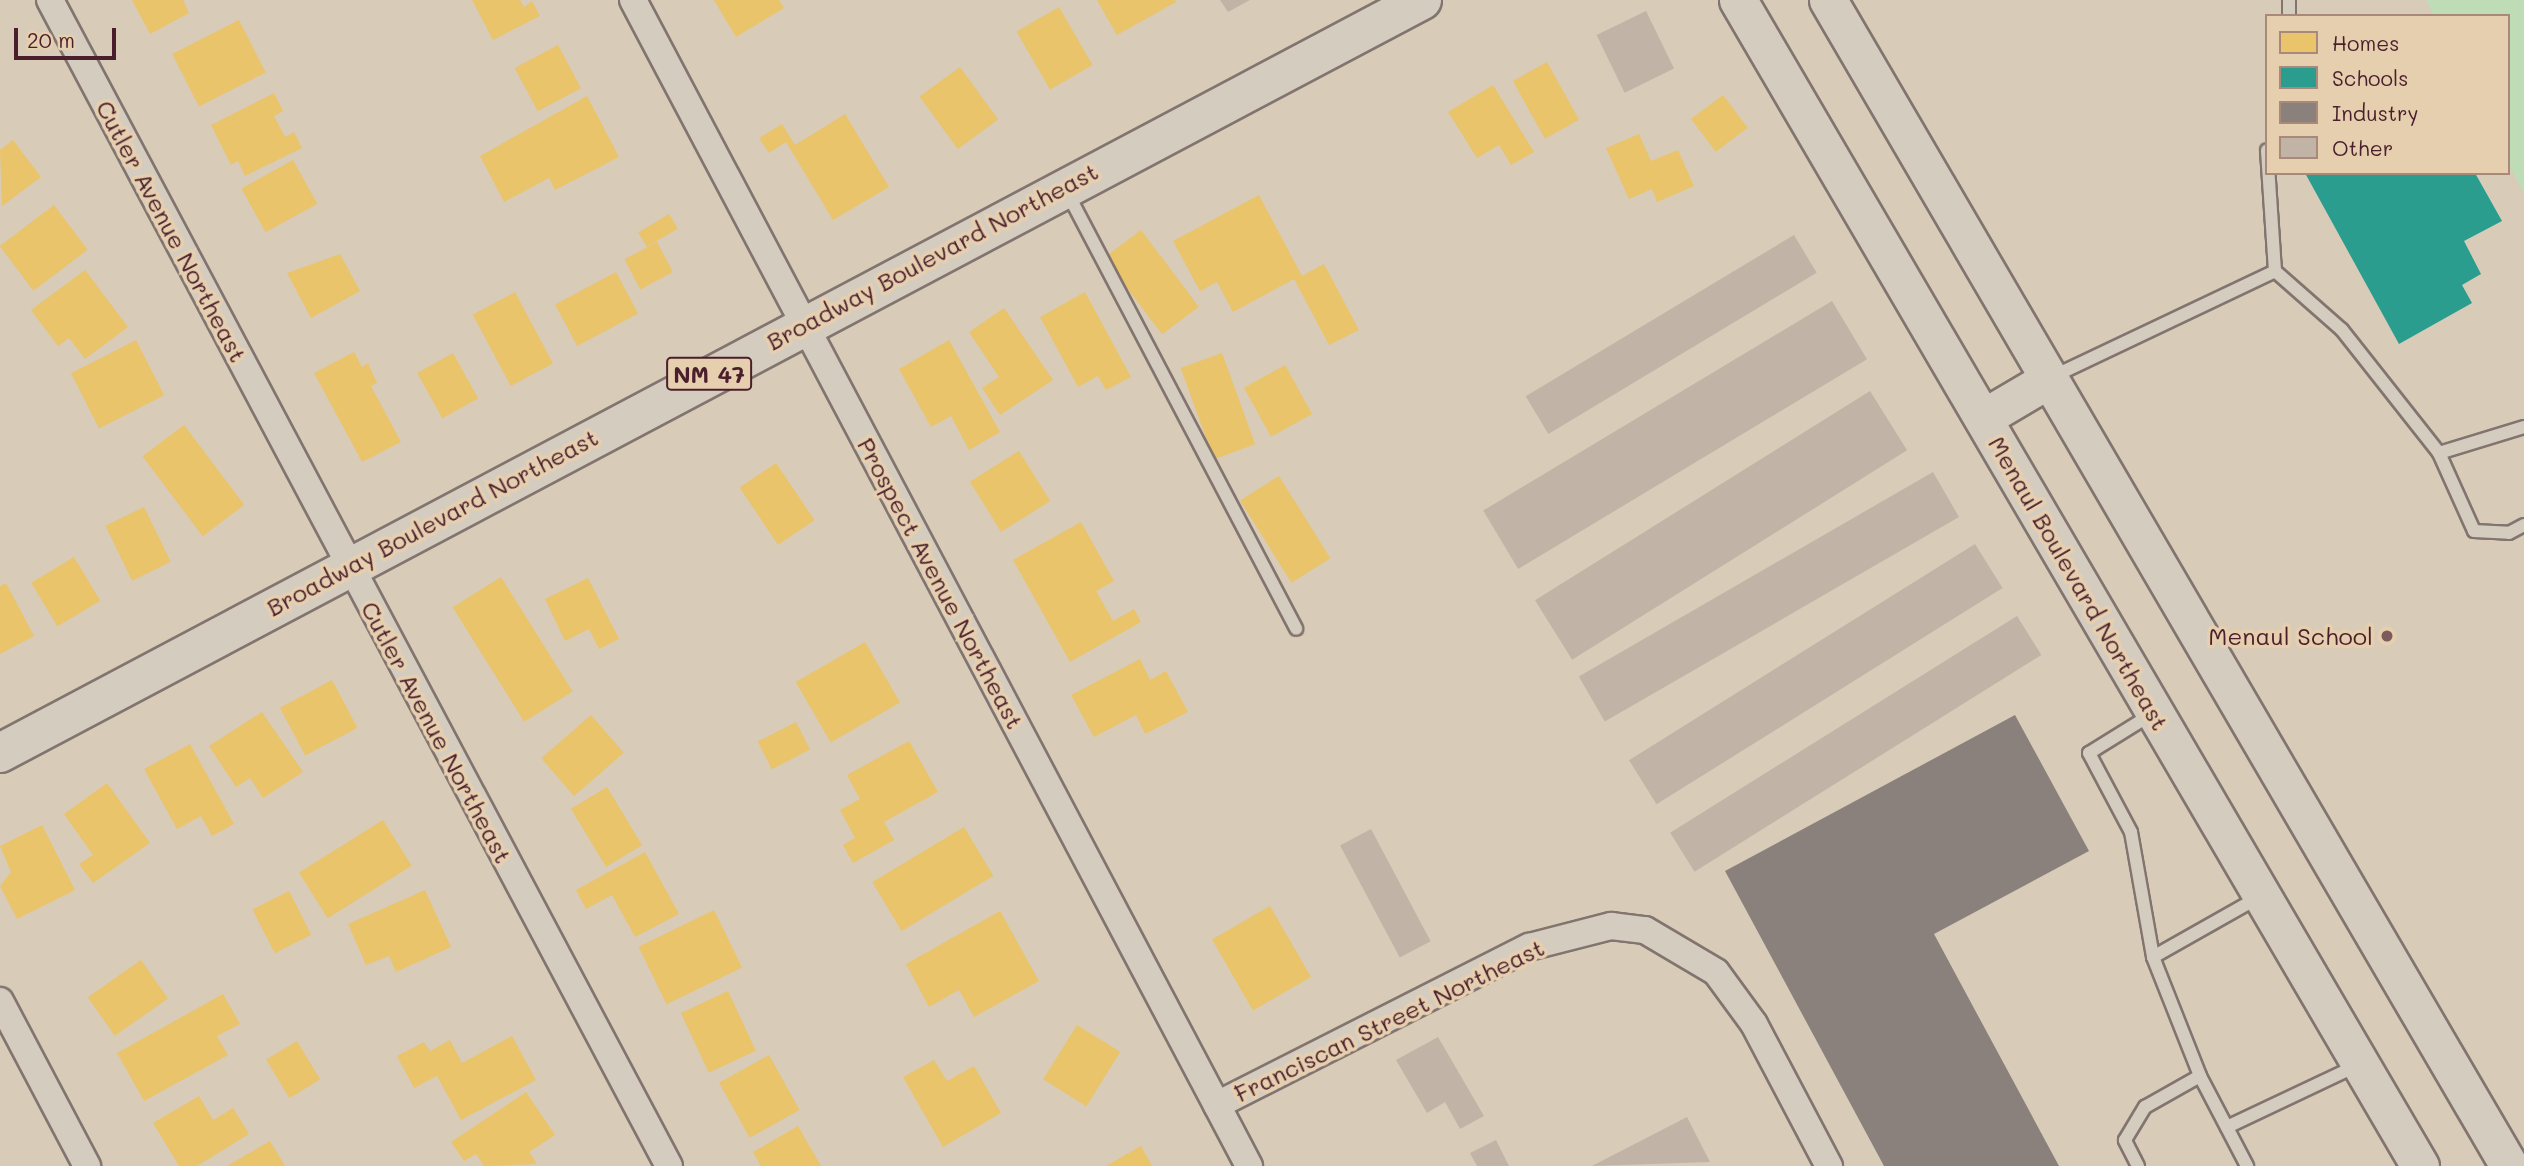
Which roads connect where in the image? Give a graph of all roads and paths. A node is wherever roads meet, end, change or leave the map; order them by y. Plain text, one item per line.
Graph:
1 (50, 0) edge
2 (633, 0) edge
3 (1422, 0) edge
4 (1738, 0) edge
5 (1828, 0) edge
6 (2269, 175) edge
7 (1065, 187) junction
8 (2276, 271) junction
9 (803, 324) junction
10 (2049, 379) junction
11 (1983, 418) junction
12 (2524, 428) edge
13 (2439, 453) junction
14 (2524, 525) edge
15 (348, 566) junction
16 (1296, 629) dead end
17 (2155, 712) junction
18 (0, 753) edge
19 (2262, 895) junction
20 (2152, 957) junction
21 (0, 1001) edge
22 (2360, 1064) junction
23 (2200, 1076) junction
24 (1217, 1105) junction
25 (2227, 1127) junction
26 (87, 1166) edge
27 (669, 1166) edge
28 (1249, 1166) edge
29 (1829, 1166) edge
30 (2138, 1166) edge
31 (2246, 1166) edge
32 (2420, 1166) edge
33 (2510, 1166) edge

1 - 15 street, Cutler Avenue Northeast
2 - 9 street, Prospect Avenue Northeast
3 - 7 main road, Broadway Boulevard Northeast / NM 47
4 - 11 main road, Menaul Boulevard Northeast
5 - 10 main road
6 - 8 lane
7 - 9 main road, Broadway Boulevard Northeast / NM 47
7 - 16 lane
8 - 10 lane
8 - 13 lane
9 - 15 main road, Broadway Boulevard Northeast / NM 47
9 - 24 street, Prospect Avenue Northeast
10 - 11 main road
10 - 33 main road
11 - 17 main road, Menaul Boulevard Northeast
12 - 13 lane
13 - 14 lane
15 - 18 main road, Broadway Boulevard Northeast / NM 47
15 - 27 street, Cutler Avenue Northeast
17 - 19 main road, Menaul Boulevard Northeast
17 - 20 lane
19 - 20 lane
19 - 22 main road, Menaul Boulevard Northeast
20 - 23 lane
21 - 26 street
22 - 25 lane
22 - 32 main road, Menaul Boulevard Northeast
23 - 25 lane
23 - 30 lane
24 - 28 street, Prospect Avenue Northeast
24 - 29 street, Franciscan Street Northeast
25 - 31 lane

